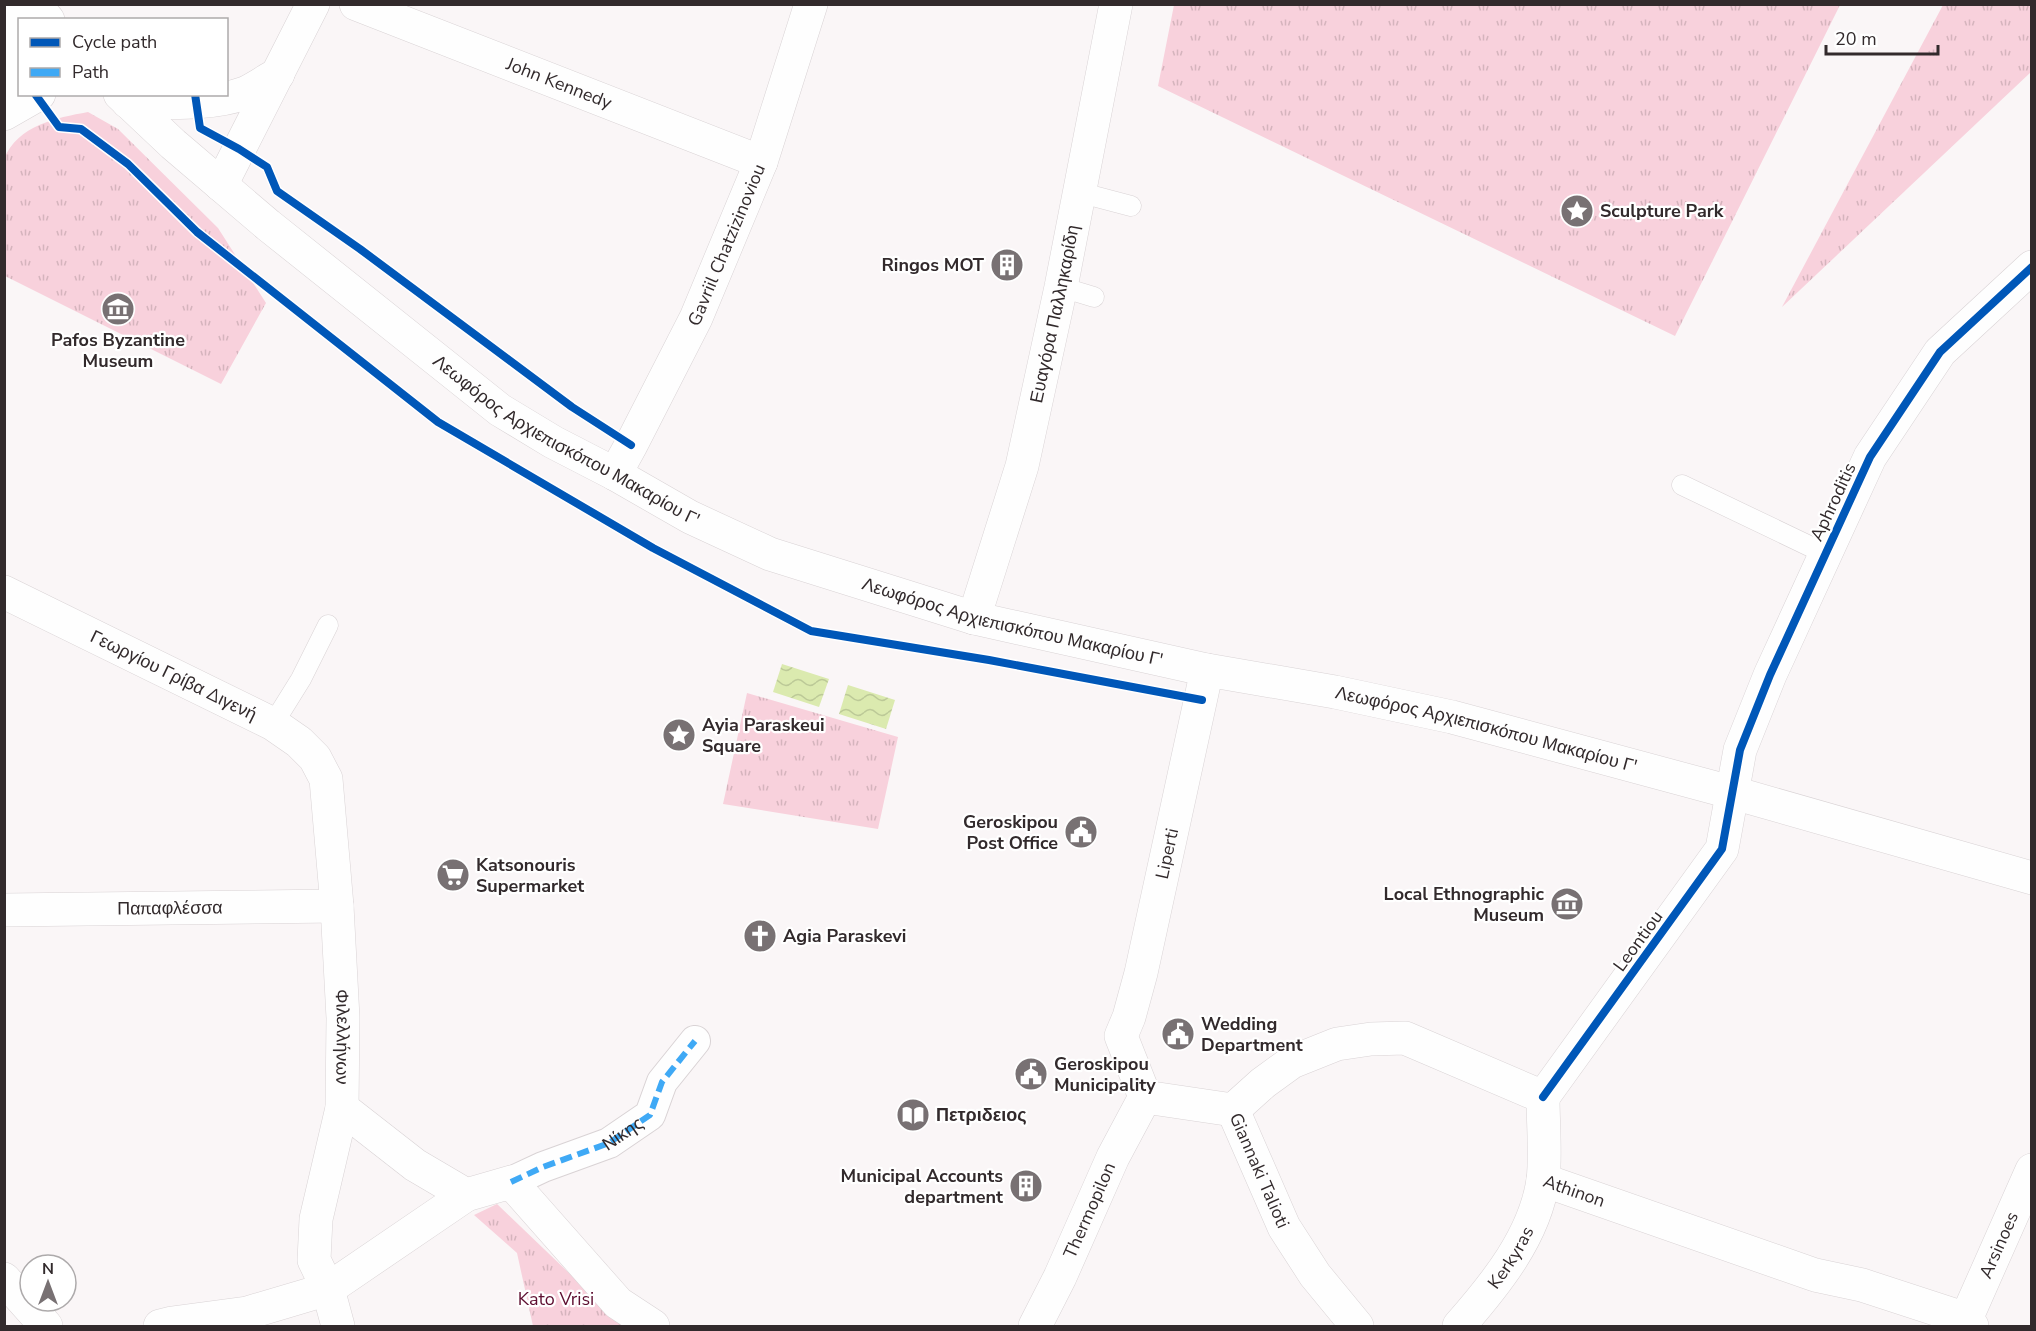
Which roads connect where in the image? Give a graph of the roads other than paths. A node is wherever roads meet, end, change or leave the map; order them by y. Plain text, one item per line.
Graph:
1 (34, 4) edge
2 (313, 4) edge
3 (356, 4) edge
4 (811, 4) edge
5 (1116, 4) edge
6 (46, 18) edge
7 (18, 30) edge
8 (278, 74) junction
9 (4, 81) edge
10 (36, 96) edge
11 (124, 98) edge
12 (4, 114) edge
13 (761, 162) junction
14 (221, 185) junction
15 (1078, 192) junction
16 (1131, 206) dead end
17 (2031, 267) edge
18 (1061, 287) junction
19 (1094, 297) dead end
20 (615, 474) junction
21 (1682, 485) dead end
22 (1826, 554) junction
23 (4, 592) edge
24 (974, 618) junction
25 (328, 625) dead end
26 (1207, 670) junction
27 (273, 724) junction
28 (326, 779) joint
29 (1734, 793) junction
30 (2031, 878) edge
31 (337, 906) junction
32 (4, 910) edge
33 (695, 1041) dead end
34 (1145, 1097) junction
35 (1543, 1097) junction
36 (342, 1108) junction
37 (1233, 1110) junction
38 (2031, 1170) edge
39 (1543, 1180) junction
40 (510, 1182) junction
41 (466, 1195) junction
42 (4, 1279) edge
43 (328, 1289) junction
44 (1969, 1323) edge
45 (46, 1326) edge
46 (160, 1326) edge
47 (338, 1326) edge
48 (653, 1326) edge
49 (1035, 1326) edge
50 (1357, 1326) edge
51 (1459, 1326) edge

1 - 6 street
2 - 8 street
3 - 13 street, John Kennedy
4 - 13 street, Gavriil Chatzizinoviou
5 - 15 street, Ευαγόρα Παλληκαρίδη
7 - 9 street
8 - 11 street
8 - 14 street
10 - 12 street
11 - 14 street, Λεωφόρος Αρχιεπισκόπου Μακαρίου Γ'
13 - 20 street, Gavriil Chatzizinoviou
14 - 20 street, Λεωφόρος Αρχιεπισκόπου Μακαρίου Γ'
15 - 16 lane
15 - 18 street, Ευαγόρα Παλληκαρίδη
17 - 22 street, Aphroditis
18 - 19 lane
18 - 24 street, Ευαγόρα Παλληκαρίδη
20 - 24 street, Λεωφόρος Αρχιεπισκόπου Μακαρίου Γ'
21 - 22 lane
22 - 29 street, Aphroditis
23 - 27 street, Γεωργίου Γρίβα Διγενή
24 - 26 street, Λεωφόρος Αρχιεπισκόπου Μακαρίου Γ'
25 - 27 lane
26 - 29 street, Λεωφόρος Αρχιεπισκόπου Μακαρίου Γ'
26 - 34 street, Liperti
27 - 28 street, Γεωργίου Γρίβα Διγενή
28 - 31 street, Φιλελλήνων
29 - 30 street, Λεωφόρος Αρχιεπισκόπου Μακαρίου Γ'
29 - 35 street, Leontiou
31 - 32 street, Παπαφλέσσα
31 - 36 street, Φιλελλήνων
33 - 40 street, Νίκης
34 - 37 street, Giannaki Talioti
34 - 49 street, Thermopilon
35 - 37 street
35 - 39 street, Athinon
36 - 41 street
36 - 43 street, Φιλελλήνων
37 - 50 street, Giannaki Talioti
38 - 44 street, Arsinoes
39 - 44 street, Athinon
39 - 51 street, Kerkyras
40 - 41 street
40 - 48 street
41 - 43 street
42 - 45 street
43 - 46 street
43 - 47 street, Φιλελλήνων

